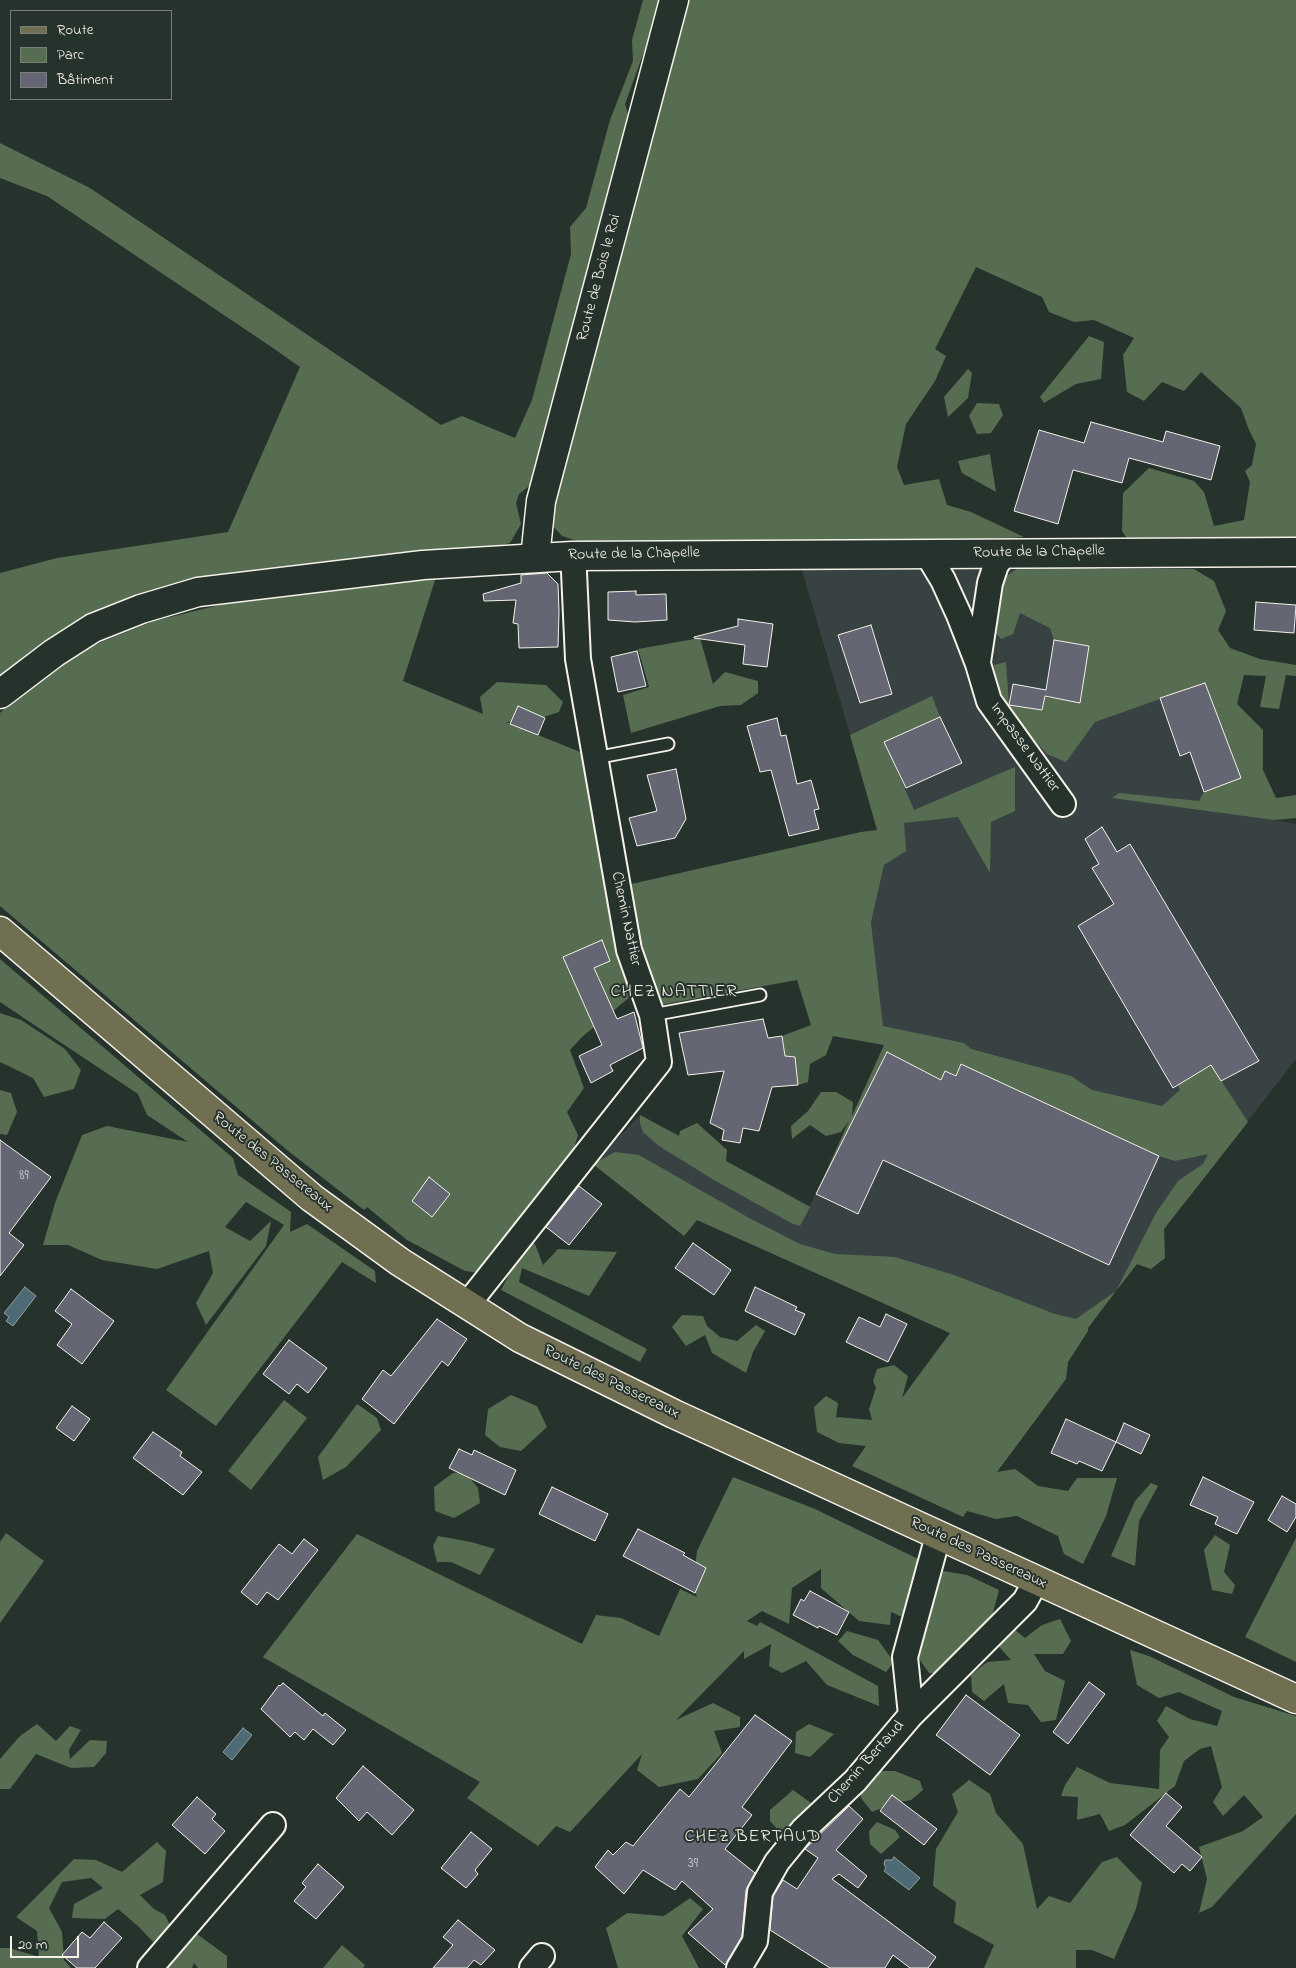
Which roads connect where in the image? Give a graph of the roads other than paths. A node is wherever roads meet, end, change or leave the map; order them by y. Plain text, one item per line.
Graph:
1 (674, 0) edge
2 (1296, 552) edge
3 (928, 554) junction
4 (1004, 554) junction
5 (572, 556) junction
6 (535, 558) junction
7 (978, 664) junction
8 (0, 694) edge
9 (668, 744) dead end
10 (596, 758) junction
11 (1063, 804) dead end
12 (2, 933) edge
13 (760, 995) dead end
14 (652, 1015) junction
15 (467, 1305) junction
16 (938, 1536) junction
17 (1036, 1581) junction
18 (1296, 1699) edge
19 (911, 1715) junction
20 (273, 1825) dead end
21 (150, 1968) edge
22 (739, 1968) edge

1 - 6 main road, Route de Bois le Roi
2 - 4 main road, Route de la Chapelle
3 - 4 main road, Route de la Chapelle
3 - 5 main road, Route de la Chapelle
3 - 7 street, Impasse Nattier
4 - 7 street, Impasse Nattier
5 - 6 main road, Route de la Chapelle
5 - 10 street, Chemin Nattier
6 - 8 main road, Route de la Chapelle
7 - 11 street, Impasse Nattier
9 - 10 lane
10 - 14 street, Chemin Nattier
12 - 15 main road, Route des Passereaux
13 - 14 lane
14 - 15 street, Chemin Nattier
15 - 16 main road, Route des Passereaux
16 - 17 main road, Route des Passereaux
16 - 19 street, Chemin Bertaud
17 - 18 main road, Route des Passereaux
17 - 19 street
19 - 22 street, Chemin Bertaud
20 - 21 street

